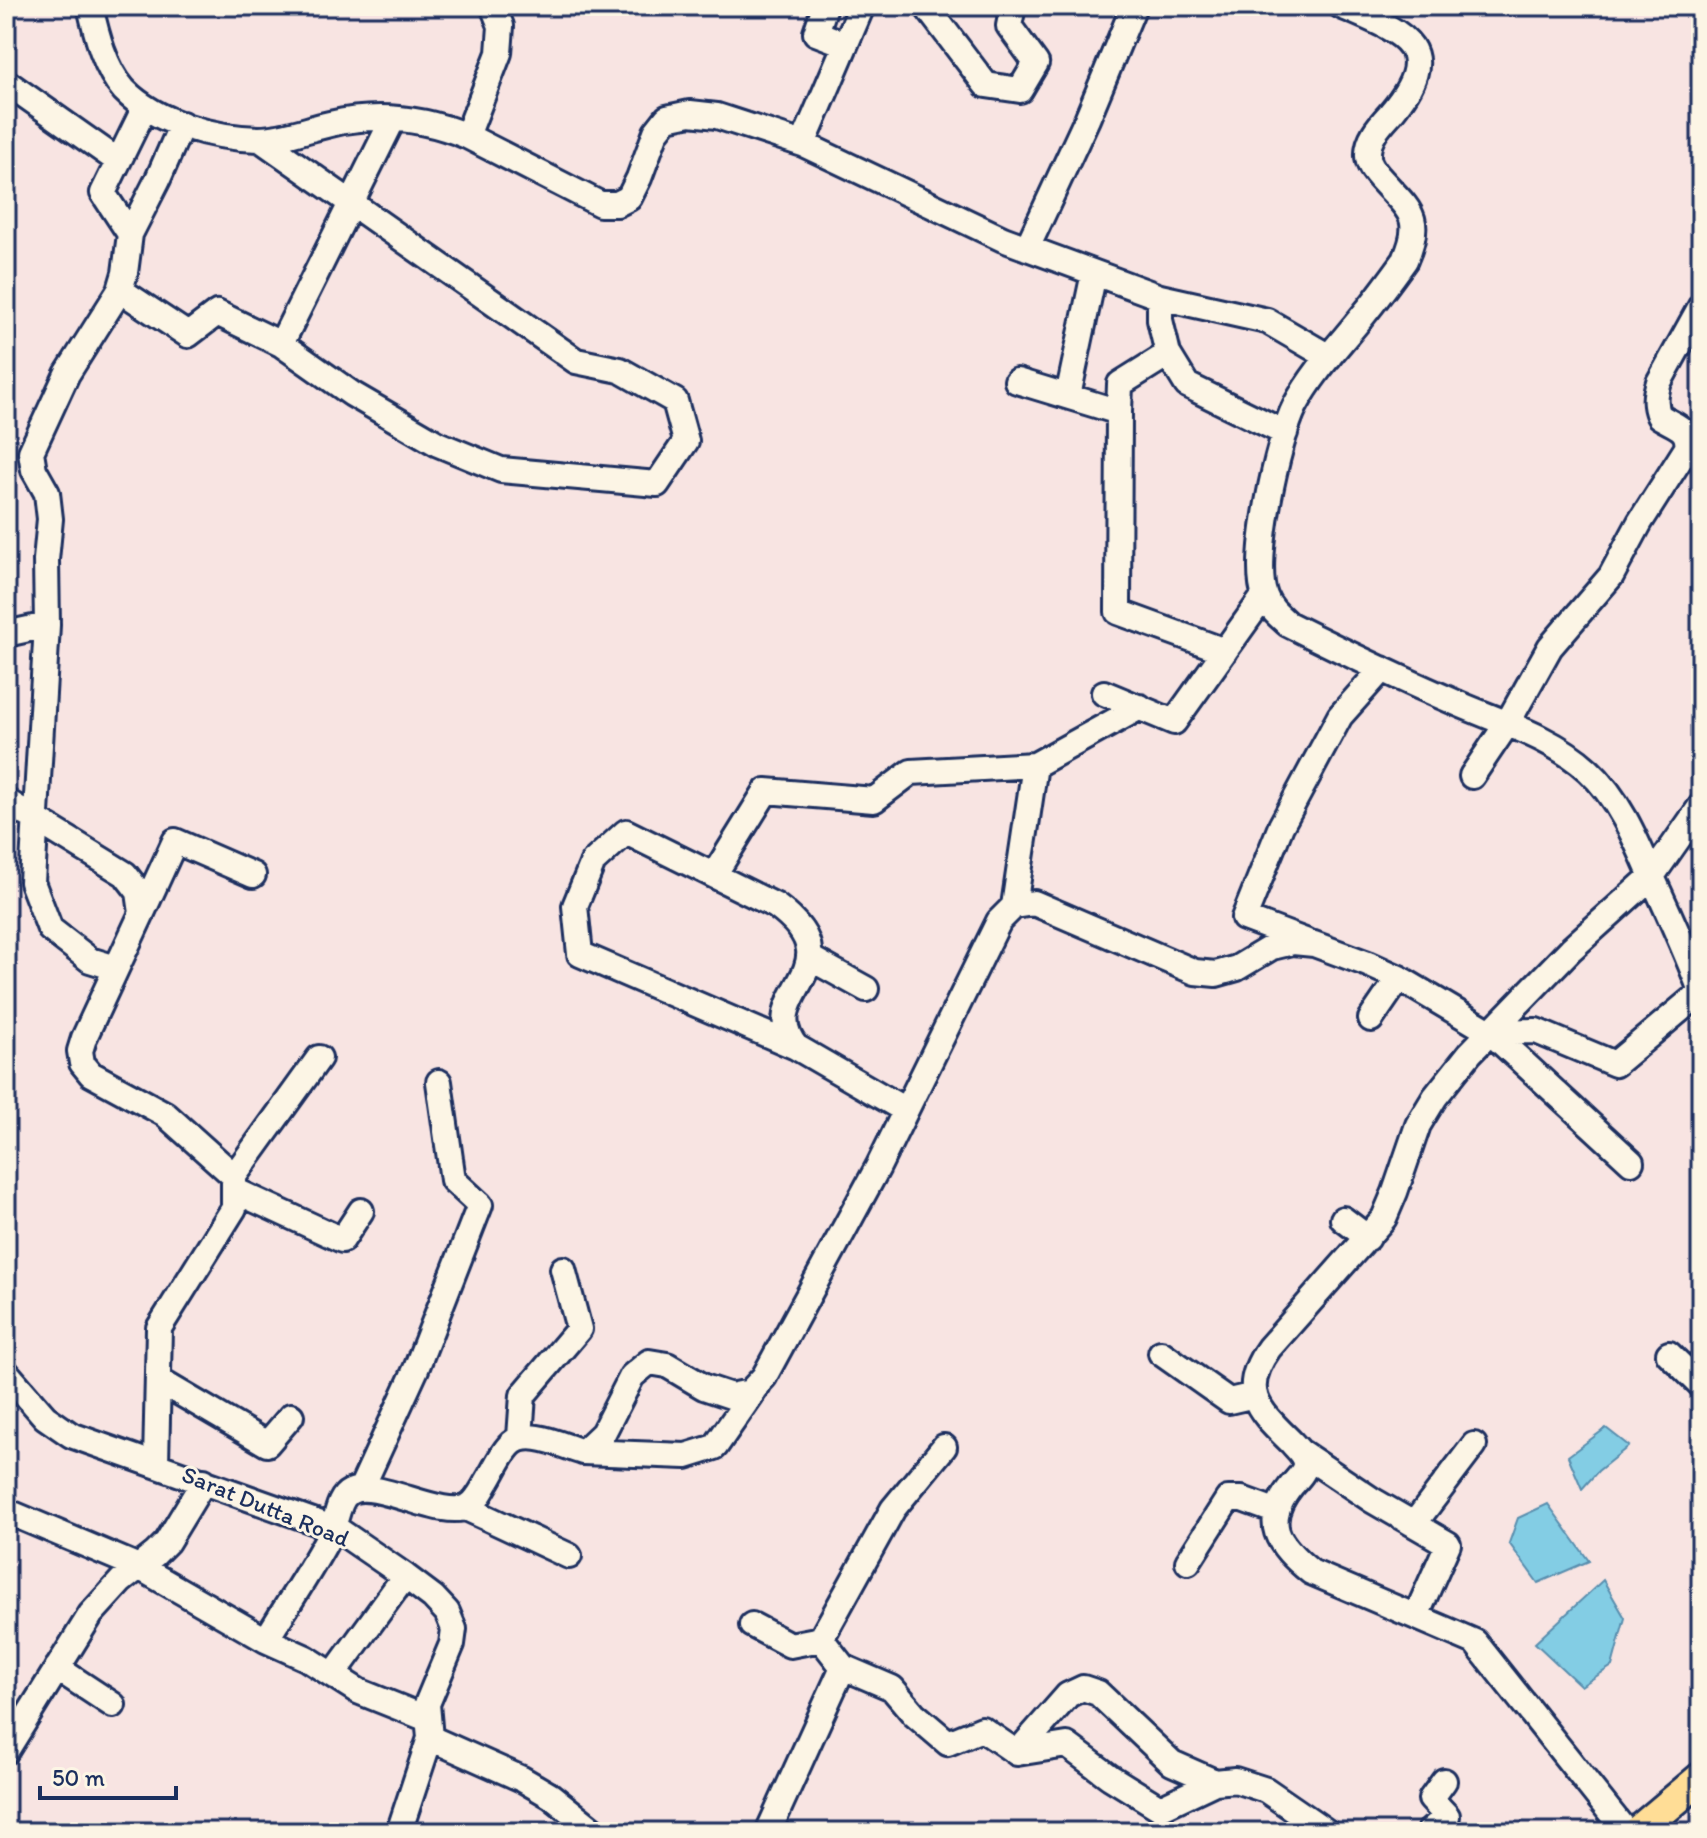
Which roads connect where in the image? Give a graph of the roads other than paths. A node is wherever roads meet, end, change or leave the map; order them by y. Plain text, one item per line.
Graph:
1 (90, 6) edge
2 (493, 6) edge
3 (825, 6) edge
4 (862, 6) edge
5 (926, 6) edge
6 (1013, 6) edge
7 (1134, 6) edge
8 (1341, 6) edge
9 (845, 44) junction
10 (6, 82) edge
11 (145, 107) junction
12 (393, 119) junction
13 (182, 124) junction
14 (467, 136) junction
15 (260, 139) junction
16 (803, 144) junction
17 (118, 161) junction
18 (351, 203) junction
19 (130, 234) junction
20 (1027, 248) junction
21 (1094, 273) junction
22 (120, 290) junction
23 (1160, 297) junction
24 (1701, 306) edge
25 (281, 344) junction
26 (1168, 354) junction
27 (1329, 357) junction
28 (1017, 381) dead end
29 (1068, 396) junction
30 (1119, 412) junction
31 (1285, 433) junction
32 (1264, 596) junction
33 (47, 625) junction
34 (6, 634) edge
35 (1225, 651) junction
36 (1382, 669) junction
37 (1104, 693) dead end
38 (1140, 707) junction
39 (1507, 724) junction
40 (1035, 765) junction
41 (1472, 776) dead end
42 (6, 801) edge
43 (1701, 806) edge
44 (35, 820) junction
45 (253, 875) dead end
46 (714, 875) junction
47 (1652, 876) junction
48 (1014, 906) junction
49 (142, 913) junction
50 (1314, 944) junction
51 (810, 958) junction
52 (116, 968) junction
53 (1399, 978) junction
54 (866, 989) dead end
55 (1701, 992) edge
56 (1371, 1019) dead end
57 (1490, 1032) junction
58 (796, 1047) junction
59 (319, 1058) dead end
60 (439, 1082) dead end
61 (905, 1110) junction
62 (1631, 1162) dead end
63 (235, 1184) junction
64 (361, 1211) dead end
65 (1343, 1219) dead end
66 (1368, 1238) junction
67 (563, 1269) dead end
68 (1161, 1353) dead end
69 (1669, 1354) dead end
70 (6, 1372) edge
71 (764, 1377) junction
72 (158, 1380) junction
73 (1701, 1385) edge
74 (1255, 1395) junction
75 (291, 1416) dead end
76 (520, 1437) junction
77 (1474, 1445) dead end
78 (944, 1447) dead end
79 (583, 1452) junction
80 (1302, 1453) junction
81 (156, 1463) junction
82 (204, 1481) junction
83 (361, 1489) junction
84 (466, 1508) junction
85 (6, 1511) edge
86 (1275, 1511) junction
87 (1414, 1524) junction
88 (333, 1528) junction
89 (569, 1556) dead end
90 (1188, 1562) dead end
91 (139, 1567) junction
92 (405, 1576) junction
93 (1416, 1616) junction
94 (752, 1625) dead end
95 (821, 1639) junction
96 (266, 1640) junction
97 (843, 1667) junction
98 (57, 1668) junction
99 (333, 1675) junction
100 (113, 1705) dead end
101 (429, 1728) junction
102 (6, 1751) edge
103 (1017, 1753) junction
104 (1701, 1778) edge
105 (1444, 1781) dead end
106 (1215, 1782) junction
107 (773, 1830) edge
108 (399, 1832) edge
109 (596, 1832) edge
110 (1327, 1832) edge
111 (1429, 1832) edge
112 (1626, 1832) edge
113 (1637, 1832) edge

1 - 11 street
2 - 14 street
3 - 9 street
4 - 9 street
5 - 6 street
7 - 20 street
8 - 27 street
9 - 16 street
10 - 17 street
11 - 13 street
11 - 17 street
12 - 14 street
12 - 15 street
12 - 18 street
13 - 15 street
13 - 19 street
14 - 16 street
15 - 18 street
16 - 20 street
17 - 19 street
18 - 25 street
18 - 25 street
19 - 22 street
20 - 21 street
21 - 23 street
21 - 29 street
22 - 25 street
22 - 33 street
23 - 26 street
23 - 27 street
24 - 39 street
26 - 30 street
26 - 31 street
27 - 31 street
28 - 29 street
29 - 30 street
30 - 35 street
31 - 32 street
32 - 35 street
32 - 36 street
33 - 34 street
33 - 44 street
35 - 38 street
36 - 39 street
36 - 50 street
37 - 38 street
38 - 40 street
39 - 41 street
39 - 47 street
40 - 46 street
40 - 48 street
42 - 44 street
43 - 47 street
44 - 49 street
44 - 52 street
45 - 49 street
46 - 51 street
46 - 58 street
47 - 55 street
47 - 57 street
48 - 50 street
48 - 61 street
49 - 52 street
50 - 53 street
51 - 54 street
51 - 58 street
52 - 63 street
53 - 56 street
53 - 57 street
55 - 57 street
57 - 62 street
57 - 66 street
58 - 61 street
59 - 63 street
60 - 83 street
61 - 71 street
63 - 64 street
63 - 72 street
65 - 66 street
66 - 74 street
67 - 76 street
68 - 74 street
69 - 73 street
70 - 81 street, Sarat Dutta Road
71 - 79 street
71 - 79 street
72 - 75 street
72 - 81 street
74 - 80 street
76 - 79 street
76 - 84 street
77 - 87 street
78 - 95 street
80 - 86 street
80 - 87 street
81 - 82 street, Sarat Dutta Road
82 - 88 street, Sarat Dutta Road
82 - 91 street
83 - 84 street
83 - 88 street
84 - 89 street
85 - 91 street
86 - 90 street
86 - 93 street
87 - 93 street
88 - 92 street, Sarat Dutta Road
88 - 96 street
91 - 96 street
91 - 98 street
92 - 99 street
92 - 101 street, Sarat Dutta Road
93 - 112 street
94 - 95 street
95 - 97 street
96 - 99 street
97 - 103 street
97 - 107 street
98 - 100 street
98 - 102 street
99 - 101 street
101 - 108 street, Sarat Dutta Road
101 - 109 street
103 - 106 street
103 - 106 street
104 - 113 main road
105 - 111 street
106 - 110 street

